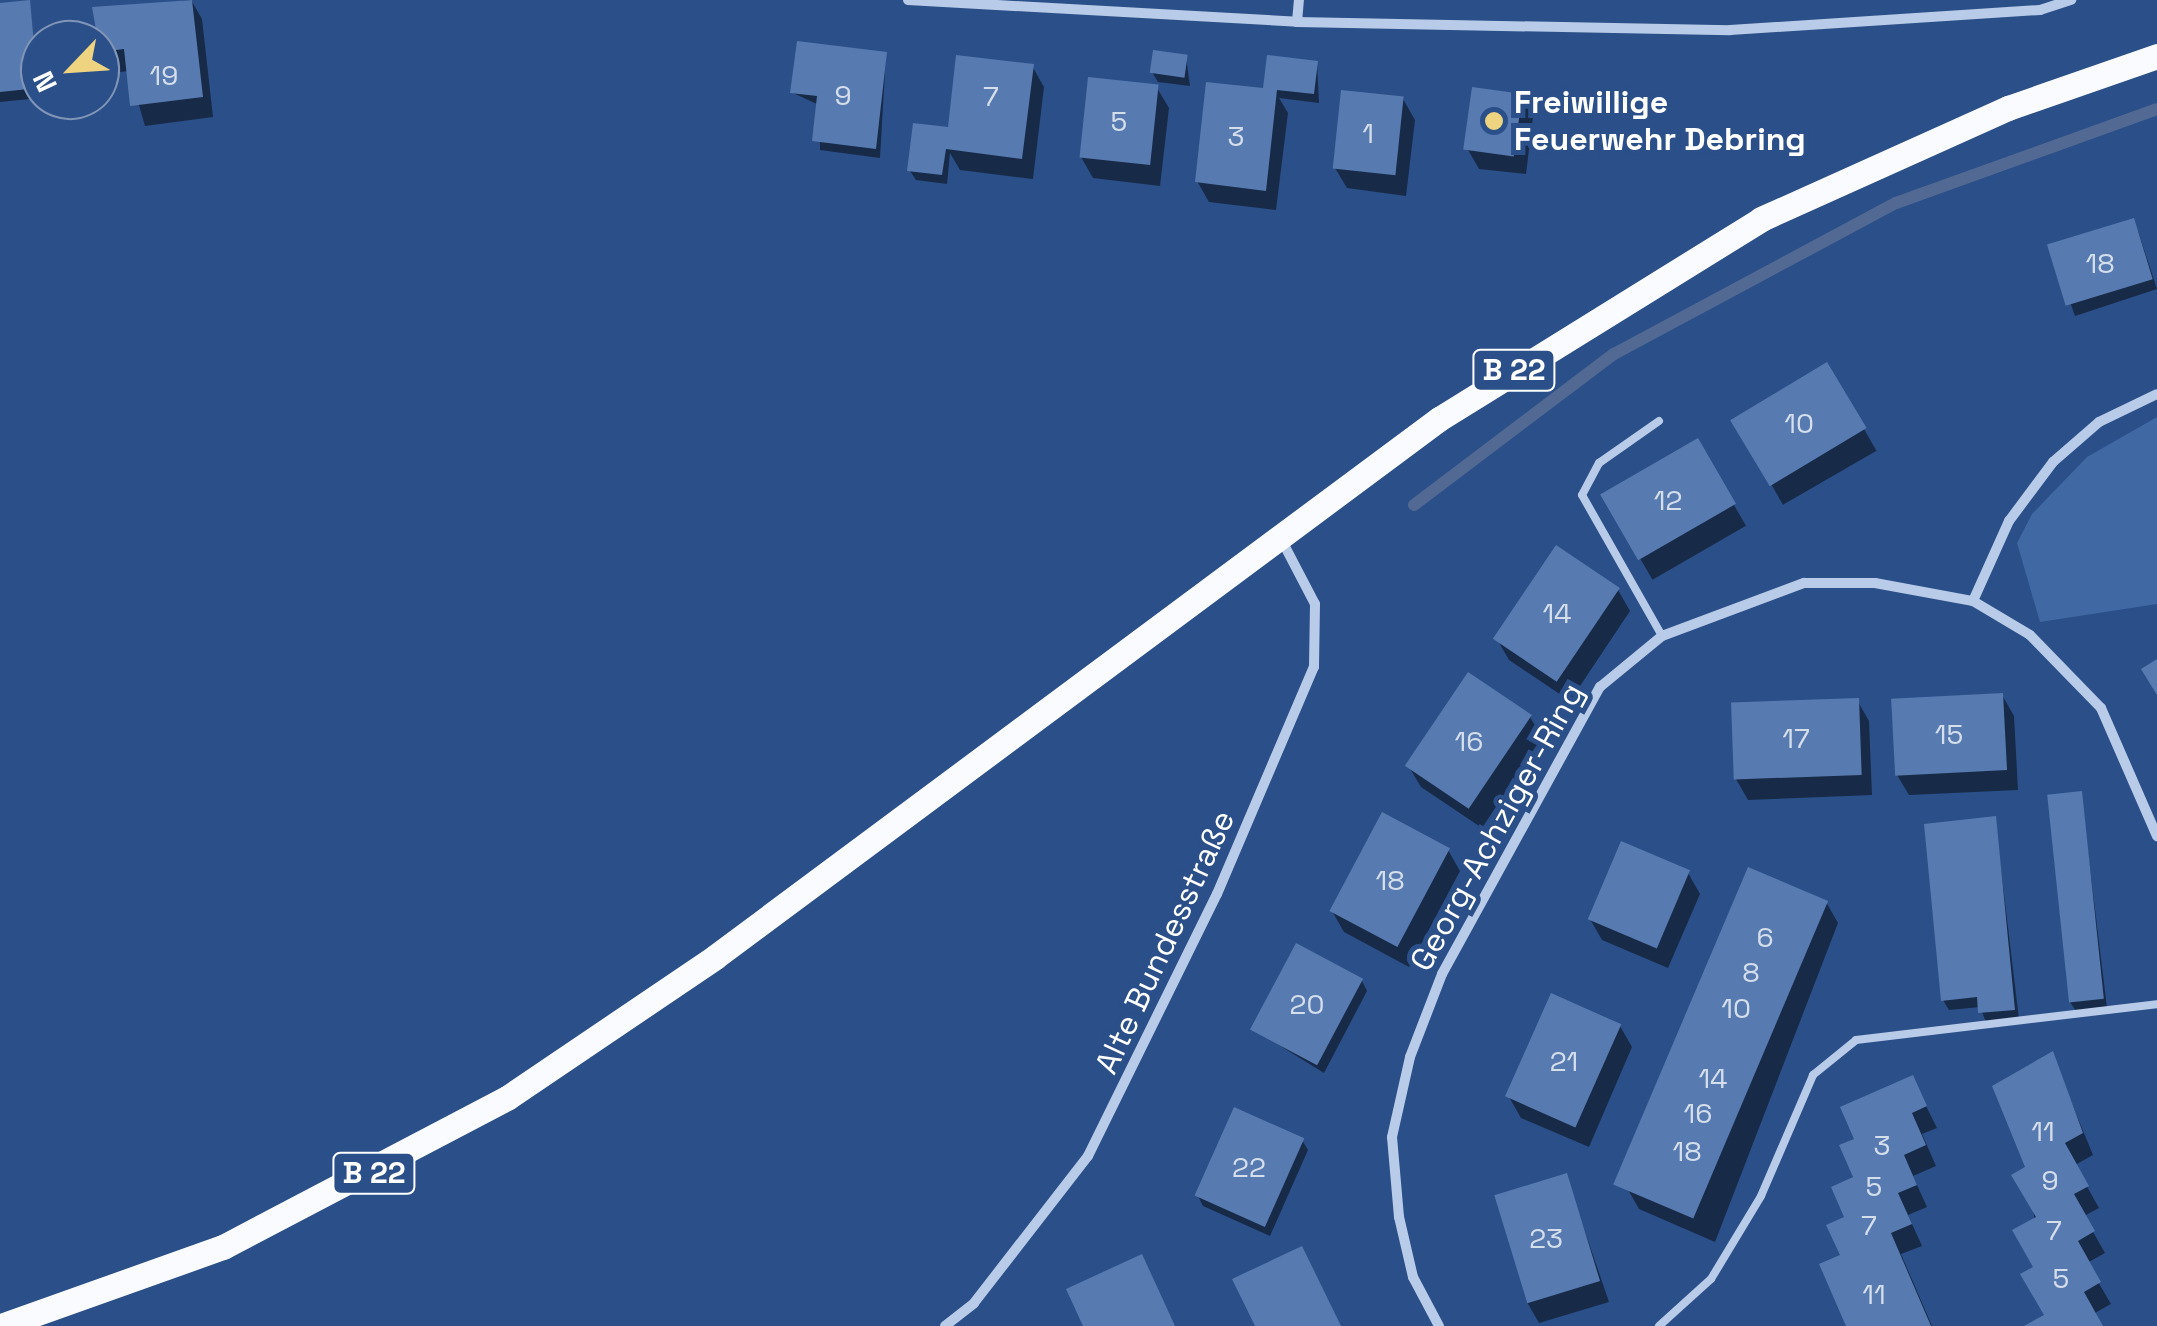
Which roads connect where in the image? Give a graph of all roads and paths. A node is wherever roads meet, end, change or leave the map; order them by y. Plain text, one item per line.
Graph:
1 (908, 0) edge
2 (1299, 0) edge
3 (1934, 0) edge
4 (2072, 0) edge
5 (1935, 14) junction
6 (1297, 22) junction
7 (2157, 56) edge
8 (2157, 394) edge
9 (1659, 421) dead end
10 (1280, 538) junction
11 (1973, 601) junction
12 (1662, 636) junction
13 (2157, 836) edge
14 (2157, 1004) edge
15 (1, 1326) edge
16 (945, 1326) edge
17 (1439, 1326) edge
18 (1660, 1326) edge

1 - 6 street
2 - 6 street
3 - 5 street
4 - 5 street
5 - 6 street
7 - 10 main road, B 22
8 - 11 street
9 - 12 lane
10 - 15 main road, B 22
10 - 16 street, Alte Bundesstraße
11 - 12 street, Georg-Achziger-Ring
11 - 13 street, Georg-Achziger-Ring
12 - 17 street, Georg-Achziger-Ring
14 - 18 lane

